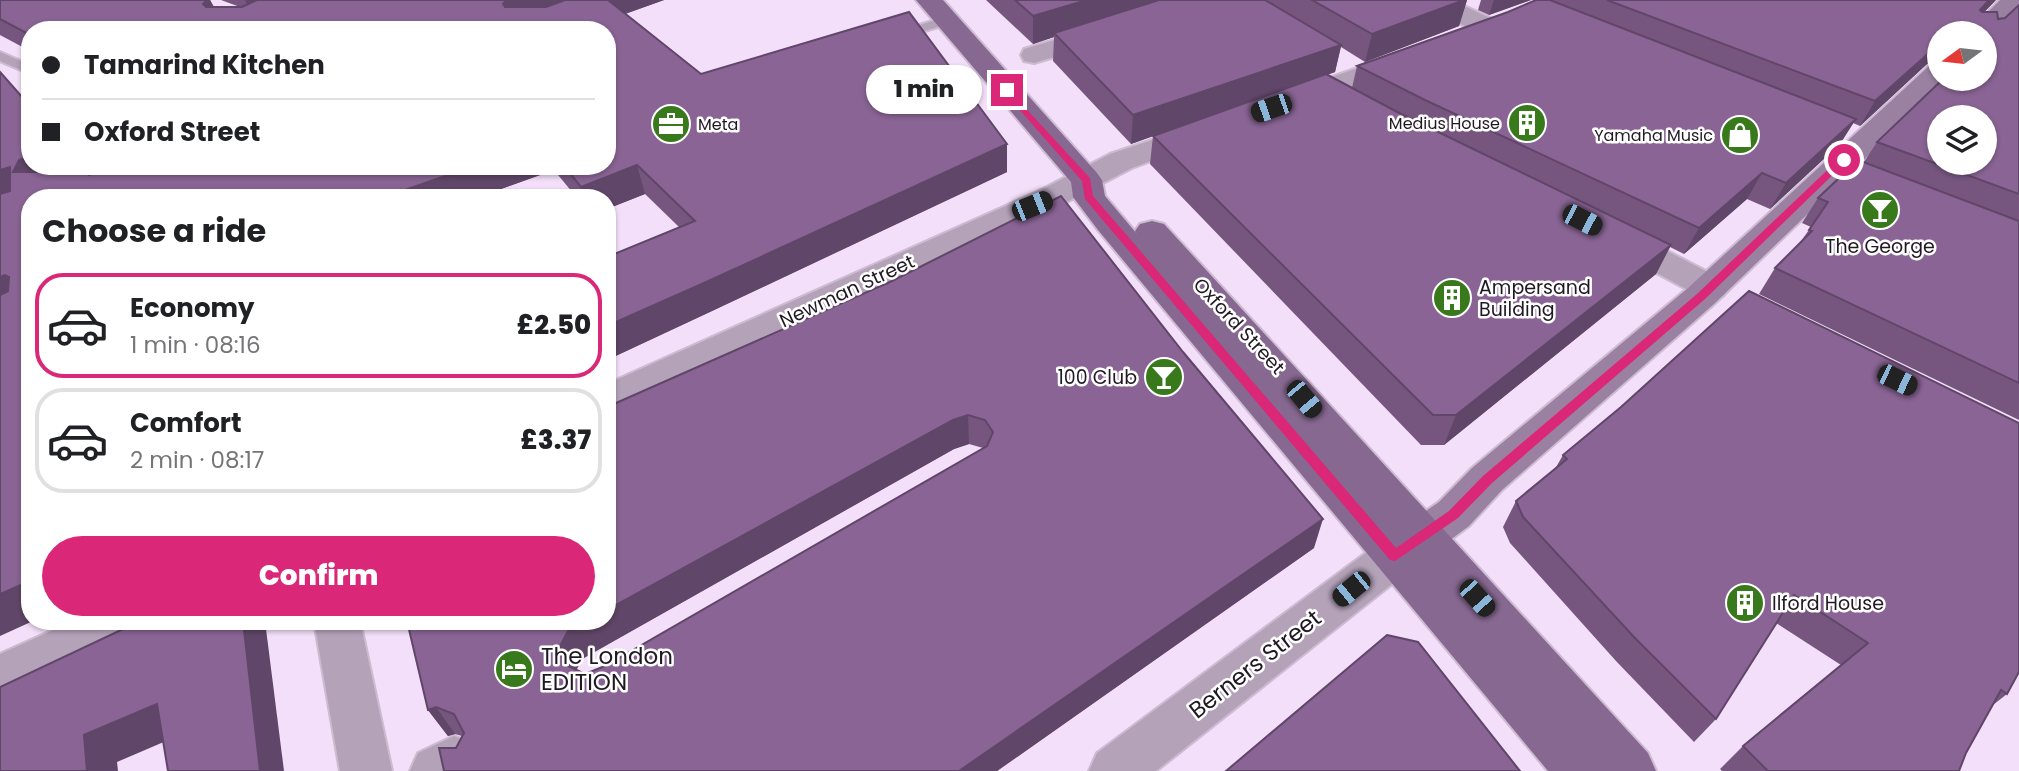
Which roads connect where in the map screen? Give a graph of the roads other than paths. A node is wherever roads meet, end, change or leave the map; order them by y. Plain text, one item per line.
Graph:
1 (929, 0) edge
2 (1431, 0) edge
3 (2015, 0) edge
4 (947, 20) junction
5 (1993, 21) edge
6 (1130, 24) edge
7 (884, 38) edge
8 (1034, 55) edge
9 (0, 57) edge
10 (1339, 59) edge
11 (21, 66) edge
12 (1363, 75) junction
13 (1927, 83) edge
14 (1271, 108) edge
15 (1232, 121) edge
16 (1836, 130) edge
17 (1865, 141) junction
18 (1086, 180) junction
19 (1594, 226) edge
20 (1726, 295) junction
21 (616, 396) edge
22 (1408, 546) junction
23 (102, 630) edge
24 (339, 630) edge
25 (0, 677) edge
26 (366, 771) edge
27 (1115, 771) edge
28 (1581, 771) edge
29 (1630, 771) edge

1 - 4 main road, Oxford Street
2 - 12 street
3 - 5 street
4 - 7 lane
4 - 18 main road, Oxford Street
6 - 8 street
9 - 11 lane
10 - 12 street
12 - 14 street
13 - 17 street
15 - 18 street, Newman Street
16 - 17 street
17 - 20 street
18 - 21 street, Newman Street
18 - 22 main road, Oxford Street
19 - 20 street
20 - 22 street
22 - 27 street, Berners Street
22 - 28 main road, Oxford Street
22 - 29 main road, Oxford Street
23 - 25 street
24 - 26 street

